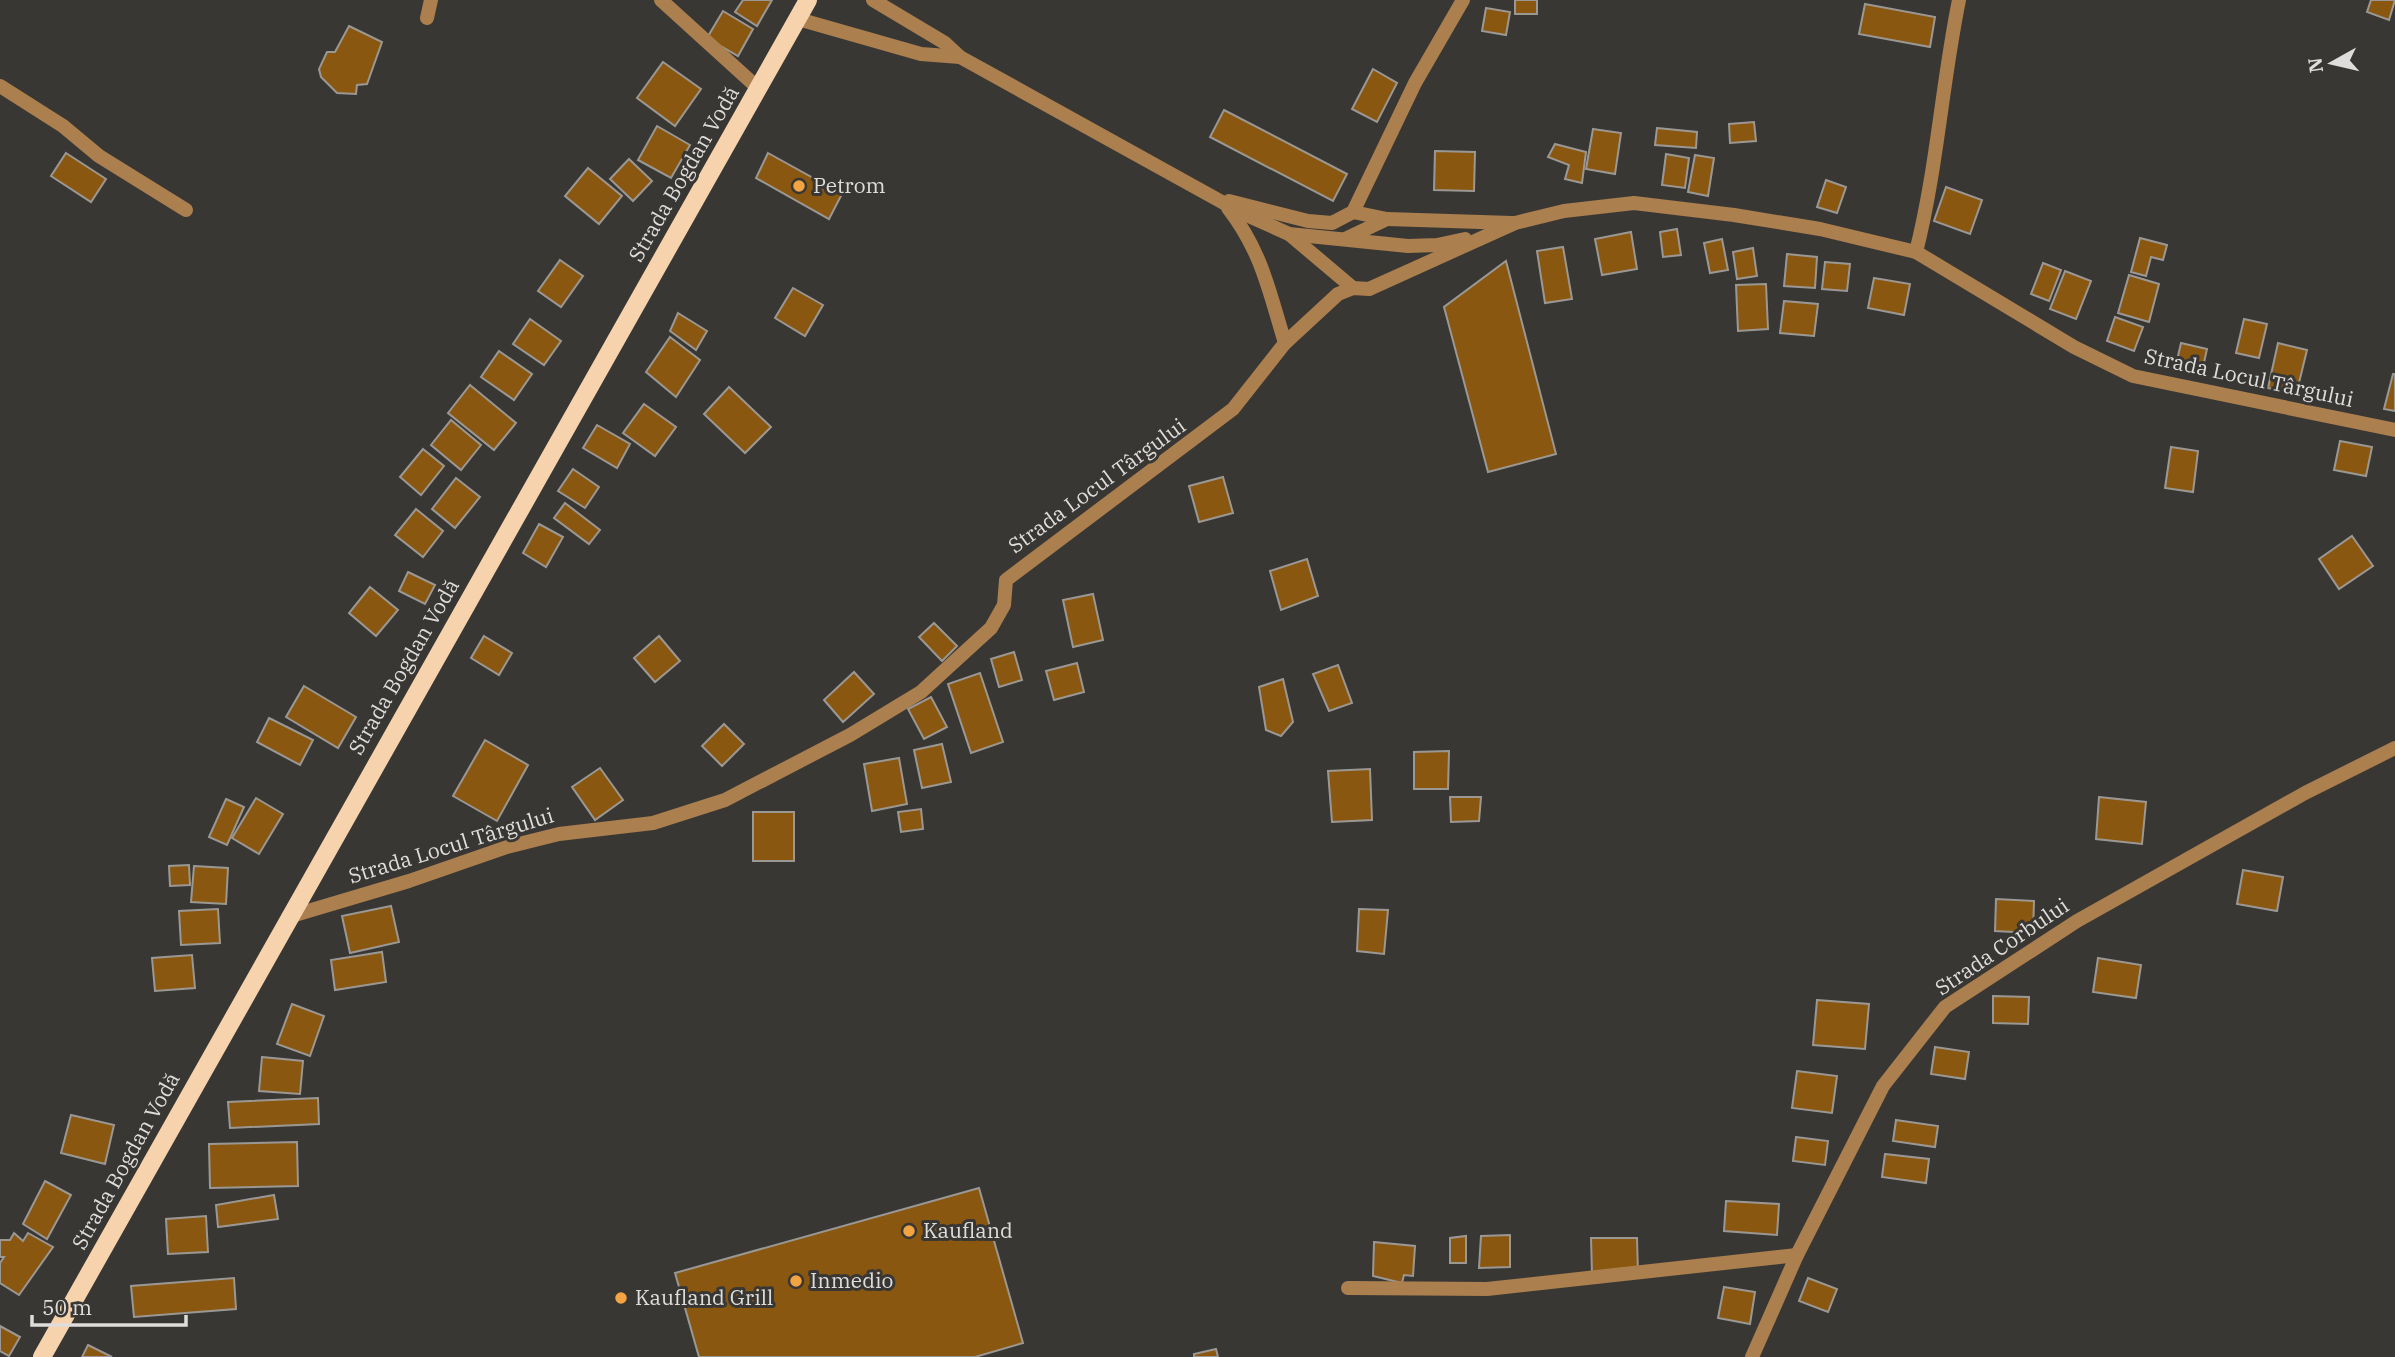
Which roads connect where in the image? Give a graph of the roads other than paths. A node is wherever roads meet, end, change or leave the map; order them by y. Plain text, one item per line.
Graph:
1 (430, 0) edge
2 (661, 0) edge
3 (808, 0) edge
4 (873, 0) edge
5 (1463, 0) edge
6 (1959, 0) edge
7 (427, 18) dead end
8 (798, 19) junction
9 (961, 57) junction
10 (0, 86) edge
11 (759, 89) junction
12 (1220, 199) junction
13 (186, 210) dead end
14 (1353, 212) junction
15 (1387, 219) junction
16 (1515, 223) junction
17 (1289, 234) junction
18 (1345, 239) junction
19 (1916, 251) junction
20 (1353, 288) junction
21 (1285, 343) junction
22 (2395, 430) edge
23 (2395, 748) edge
24 (288, 917) junction
25 (1797, 1255) junction
26 (1348, 1288) dead end
27 (43, 1357) edge
28 (1752, 1357) edge

1 - 7 street
2 - 11 street
3 - 8 main road, Strada Bogdan Vodă
4 - 9 street, Strada Locul Târgului
5 - 14 street
6 - 19 street
8 - 9 street, Strada Locul Târgului
8 - 11 main road, Strada Bogdan Vodă
9 - 12 street, Strada Locul Târgului
10 - 13 street
11 - 24 main road, Strada Bogdan Vodă
12 - 14 street, Strada Locul Târgului
12 - 17 street, Strada Locul Târgului
12 - 21 street, Strada Locul Târgului
14 - 15 street, Strada Locul Târgului
15 - 16 street, Strada Locul Târgului
15 - 18 street, Strada Locul Târgului
16 - 18 street, Strada Locul Târgului
16 - 19 street, Strada Locul Târgului
16 - 20 street, Strada Locul Târgului
17 - 18 street, Strada Locul Târgului
17 - 20 street, Strada Locul Târgului
19 - 22 street, Strada Locul Târgului
20 - 21 street, Strada Locul Târgului
21 - 24 street, Strada Locul Târgului
23 - 25 street, Strada Corbului
24 - 27 main road, Strada Bogdan Vodă
25 - 26 street
25 - 28 street, Strada Corbului

